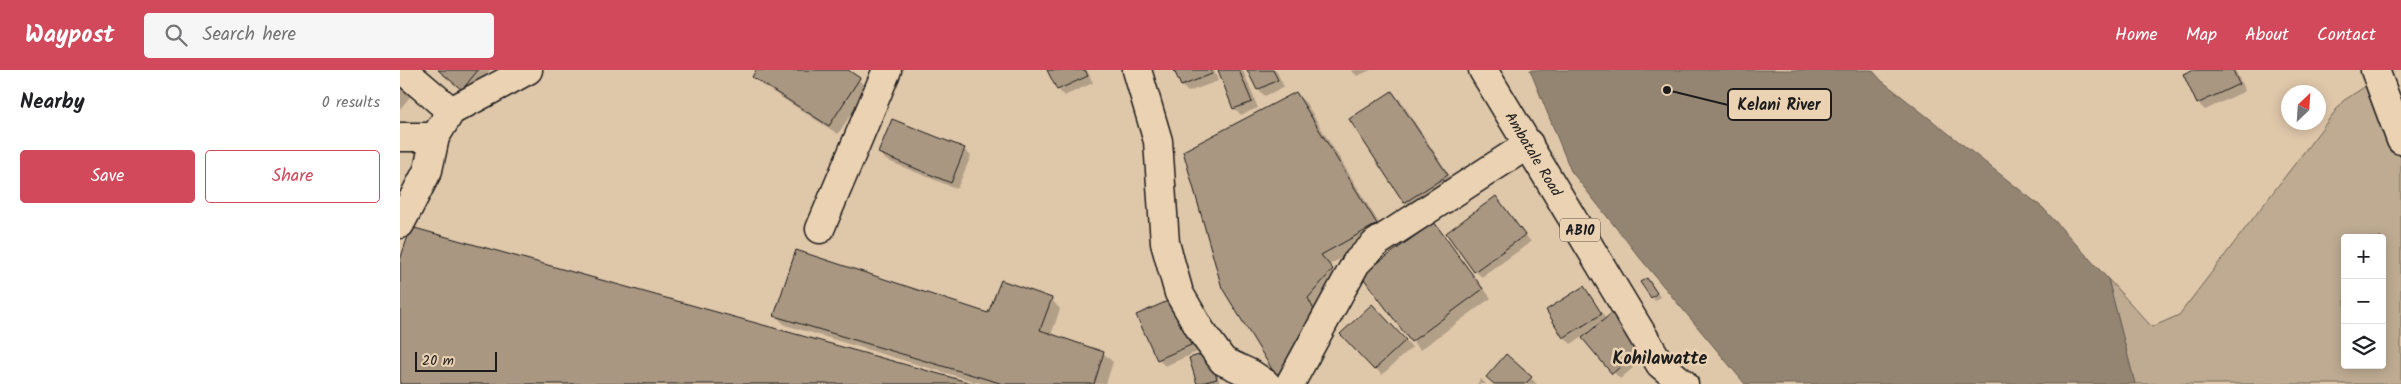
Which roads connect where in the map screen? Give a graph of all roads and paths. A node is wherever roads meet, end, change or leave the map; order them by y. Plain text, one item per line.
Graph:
1 (403, 70) edge
2 (528, 70) edge
3 (887, 70) edge
4 (1137, 70) edge
5 (1483, 70) edge
6 (2375, 70) edge
7 (452, 111) junction
8 (400, 137) edge
9 (435, 137) junction
10 (2401, 140) edge
11 (1529, 144) junction
12 (400, 224) edge
13 (820, 229) dead end
14 (1658, 374) edge
15 (1266, 384) edge
16 (1290, 384) edge
17 (1684, 384) edge

1 - 7 street
2 - 7 street
3 - 13 street
4 - 15 street
5 - 11 street, Ambatale Road / AB10
6 - 10 street
7 - 9 street
8 - 9 street
9 - 12 street
11 - 14 street, Ambatale Road / AB10
11 - 16 street
14 - 17 street, Ambatale Road / AB10

